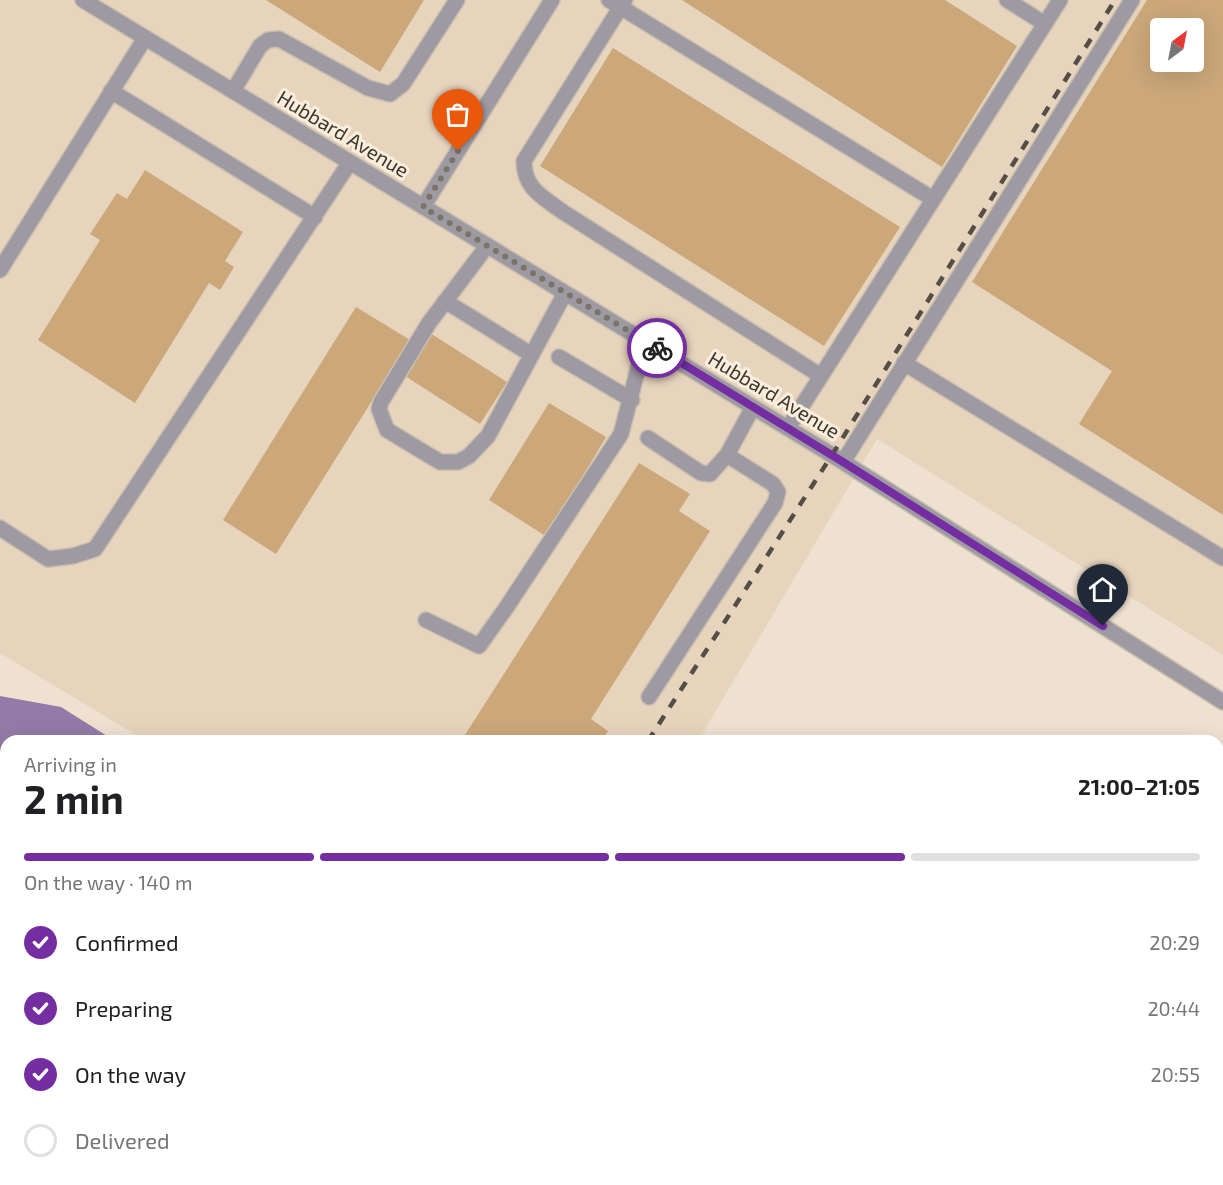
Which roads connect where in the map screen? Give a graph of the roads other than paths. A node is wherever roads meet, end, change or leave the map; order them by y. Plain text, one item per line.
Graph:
1 (83, 0) edge
2 (457, 0) edge
3 (552, 0) edge
4 (1006, 0) edge
5 (1060, 0) edge
6 (1132, 0) edge
7 (618, 2) edge
8 (1045, 24) junction
9 (145, 38) junction
10 (111, 91) junction
11 (233, 92) junction
12 (350, 162) junction
13 (933, 199) junction
14 (423, 207) junction
15 (315, 217) junction
16 (487, 246) junction
17 (0, 270) edge
18 (565, 293) junction
19 (445, 301) junction
20 (645, 341) junction
21 (532, 355) junction
22 (560, 357) dead end
23 (904, 363) junction
24 (821, 376) junction
25 (632, 400) junction
26 (753, 407) junction
27 (788, 428) junction
28 (648, 438) dead end
29 (727, 455) junction
30 (843, 462) junction
31 (0, 528) edge
32 (1223, 558) edge
33 (426, 620) dead end
34 (649, 697) dead end
35 (1223, 702) edge

1 - 9 street, Hubbard Avenue
2 - 11 street
3 - 14 street
4 - 8 street
5 - 8 street
6 - 23 street
7 - 13 street
7 - 24 street
8 - 13 street
9 - 10 street
9 - 11 street, Hubbard Avenue
10 - 15 street
10 - 17 street
11 - 12 street, Hubbard Avenue
12 - 14 street, Hubbard Avenue
12 - 15 street
13 - 24 street
14 - 16 street, Hubbard Avenue
15 - 31 street
16 - 18 street, Hubbard Avenue
16 - 19 street
18 - 20 street, Hubbard Avenue
18 - 21 street
19 - 21 street
19 - 21 street
20 - 25 street
20 - 26 street, Hubbard Avenue
22 - 25 street
23 - 30 street
23 - 32 street
24 - 27 street
25 - 33 street
26 - 27 street, Hubbard Avenue
26 - 29 street
27 - 30 street, Hubbard Avenue
28 - 29 street
29 - 34 street
30 - 35 street, Hubbard Avenue

